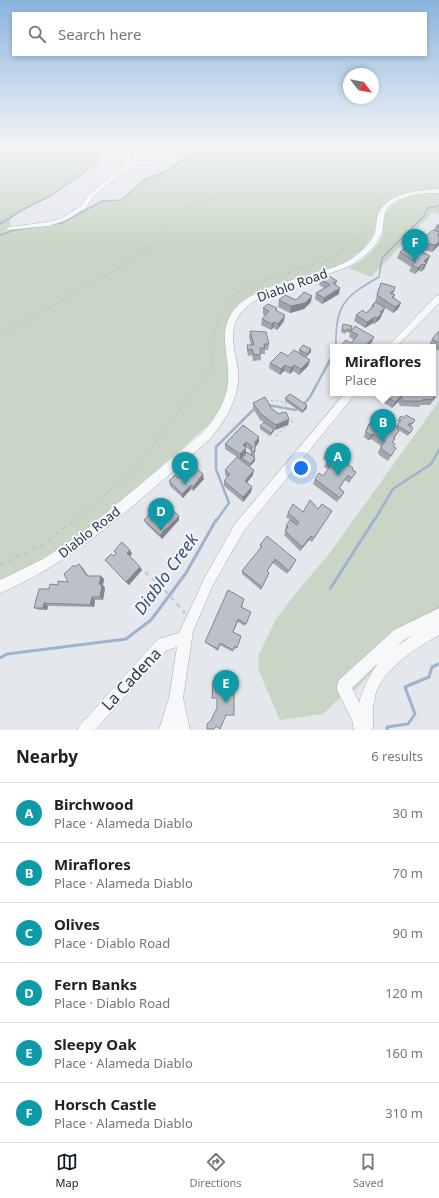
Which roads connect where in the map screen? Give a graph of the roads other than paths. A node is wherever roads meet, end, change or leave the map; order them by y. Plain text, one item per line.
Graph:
1 (109, 179) edge
2 (439, 191) edge
3 (9, 228) dead end
4 (439, 298) edge
5 (394, 344) edge
6 (349, 396) edge
7 (0, 587) edge
8 (439, 615) edge
9 (439, 628) edge
10 (184, 638) junction
11 (176, 698) junction
12 (84, 730) edge
13 (167, 730) edge
14 (182, 730) edge
15 (362, 730) edge
16 (367, 730) edge

1 - 3 street
2 - 7 street, Diablo Road
4 - 5 street
6 - 10 street
8 - 15 street
9 - 16 street
10 - 11 street
10 - 12 street, La Cadena
11 - 13 street
11 - 14 street

